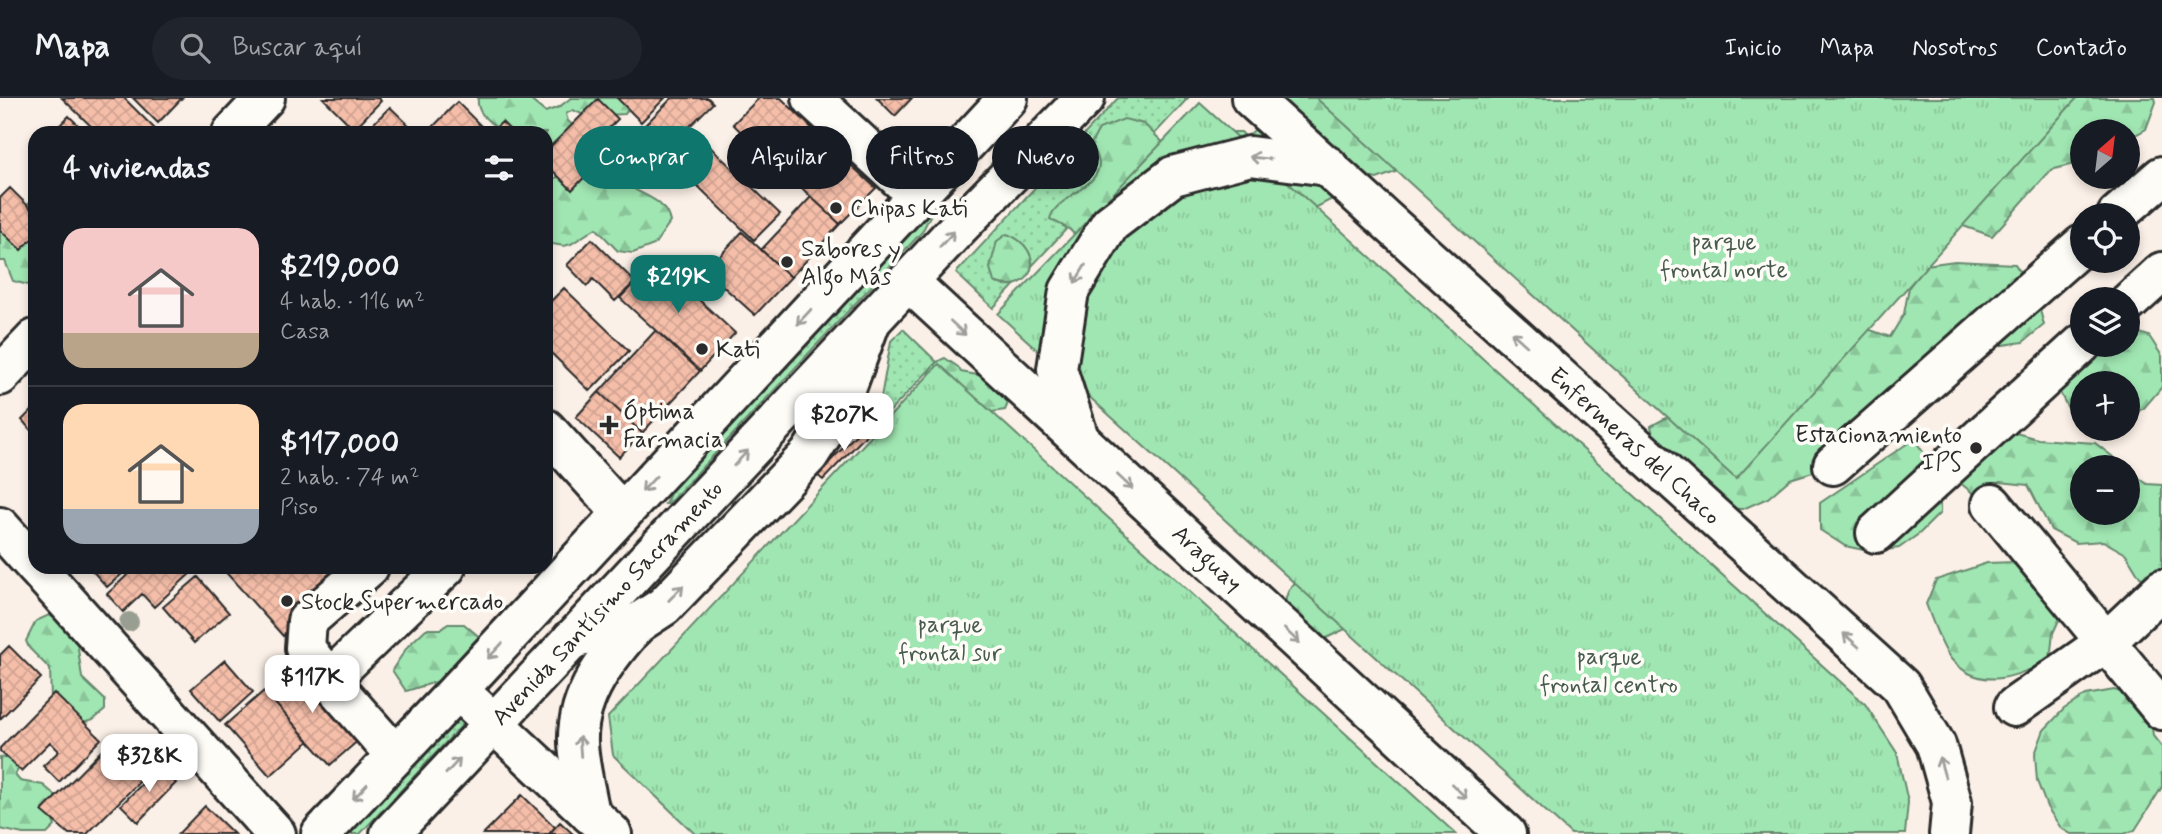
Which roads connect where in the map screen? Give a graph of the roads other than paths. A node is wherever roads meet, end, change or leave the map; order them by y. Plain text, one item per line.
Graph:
1 (812, 98) edge
2 (1008, 98) edge
3 (1085, 98) edge
4 (1251, 98) edge
5 (1328, 166) junction
6 (2162, 176) edge
7 (916, 194) junction
8 (2131, 203) edge
9 (2070, 256) edge
10 (2162, 272) edge
11 (908, 281) junction
12 (2140, 292) edge
13 (871, 321) junction
14 (28, 346) edge
15 (2070, 355) edge
16 (0, 376) edge
17 (1080, 441) junction
18 (553, 451) edge
19 (1833, 464) dead end
20 (1992, 504) dead end
21 (622, 513) junction
22 (0, 527) edge
23 (1876, 533) dead end
24 (28, 557) edge
25 (43, 574) edge
26 (361, 574) edge
27 (439, 574) edge
28 (2162, 589) edge
29 (638, 623) junction
30 (572, 639) junction
31 (2106, 642) junction
32 (329, 680) junction
33 (458, 690) junction
34 (2014, 707) dead end
35 (2162, 709) edge
36 (493, 722) junction
37 (395, 755) junction
38 (601, 824) edge
39 (276, 834) edge
40 (321, 834) edge
41 (390, 834) edge
42 (1506, 834) edge
43 (1949, 834) edge

1 - 7 main road
2 - 7 main road, Avenida Santísimo Sacramento
11 -> 3 main road, Avenida Santísimo Sacramento
4 - 5 main road, Enfermeras del Chaco
5 -> 17 main road
43 -> 5 main road, Enfermeras del Chaco
6 - 8 main road
7 -> 21 main road, Avenida Santísimo Sacramento
9 - 19 main road
10 - 12 main road
11 - 13 main road, Avenida Santísimo Sacramento
11 -> 17 main road, Araguay
29 -> 13 main road
30 -> 13 main road, Avenida Santísimo Sacramento
14 - 16 main road
15 - 23 main road
17 -> 42 main road, Araguay
18 - 21 main road
20 - 31 main road
21 -> 33 main road, Avenida Santísimo Sacramento
22 - 24 main road
25 - 39 main road
26 - 32 main road
27 - 32 main road
28 - 31 main road
29 - 30 main road
38 -> 29 main road
30 - 36 main road, Avenida Santísimo Sacramento
31 - 34 main road
31 - 35 main road
32 - 37 main road
33 - 36 main road
33 - 37 main road, Avenida Santísimo Sacramento
36 - 38 main road
41 -> 36 main road, Avenida Santísimo Sacramento
37 -> 40 main road, Avenida Santísimo Sacramento

